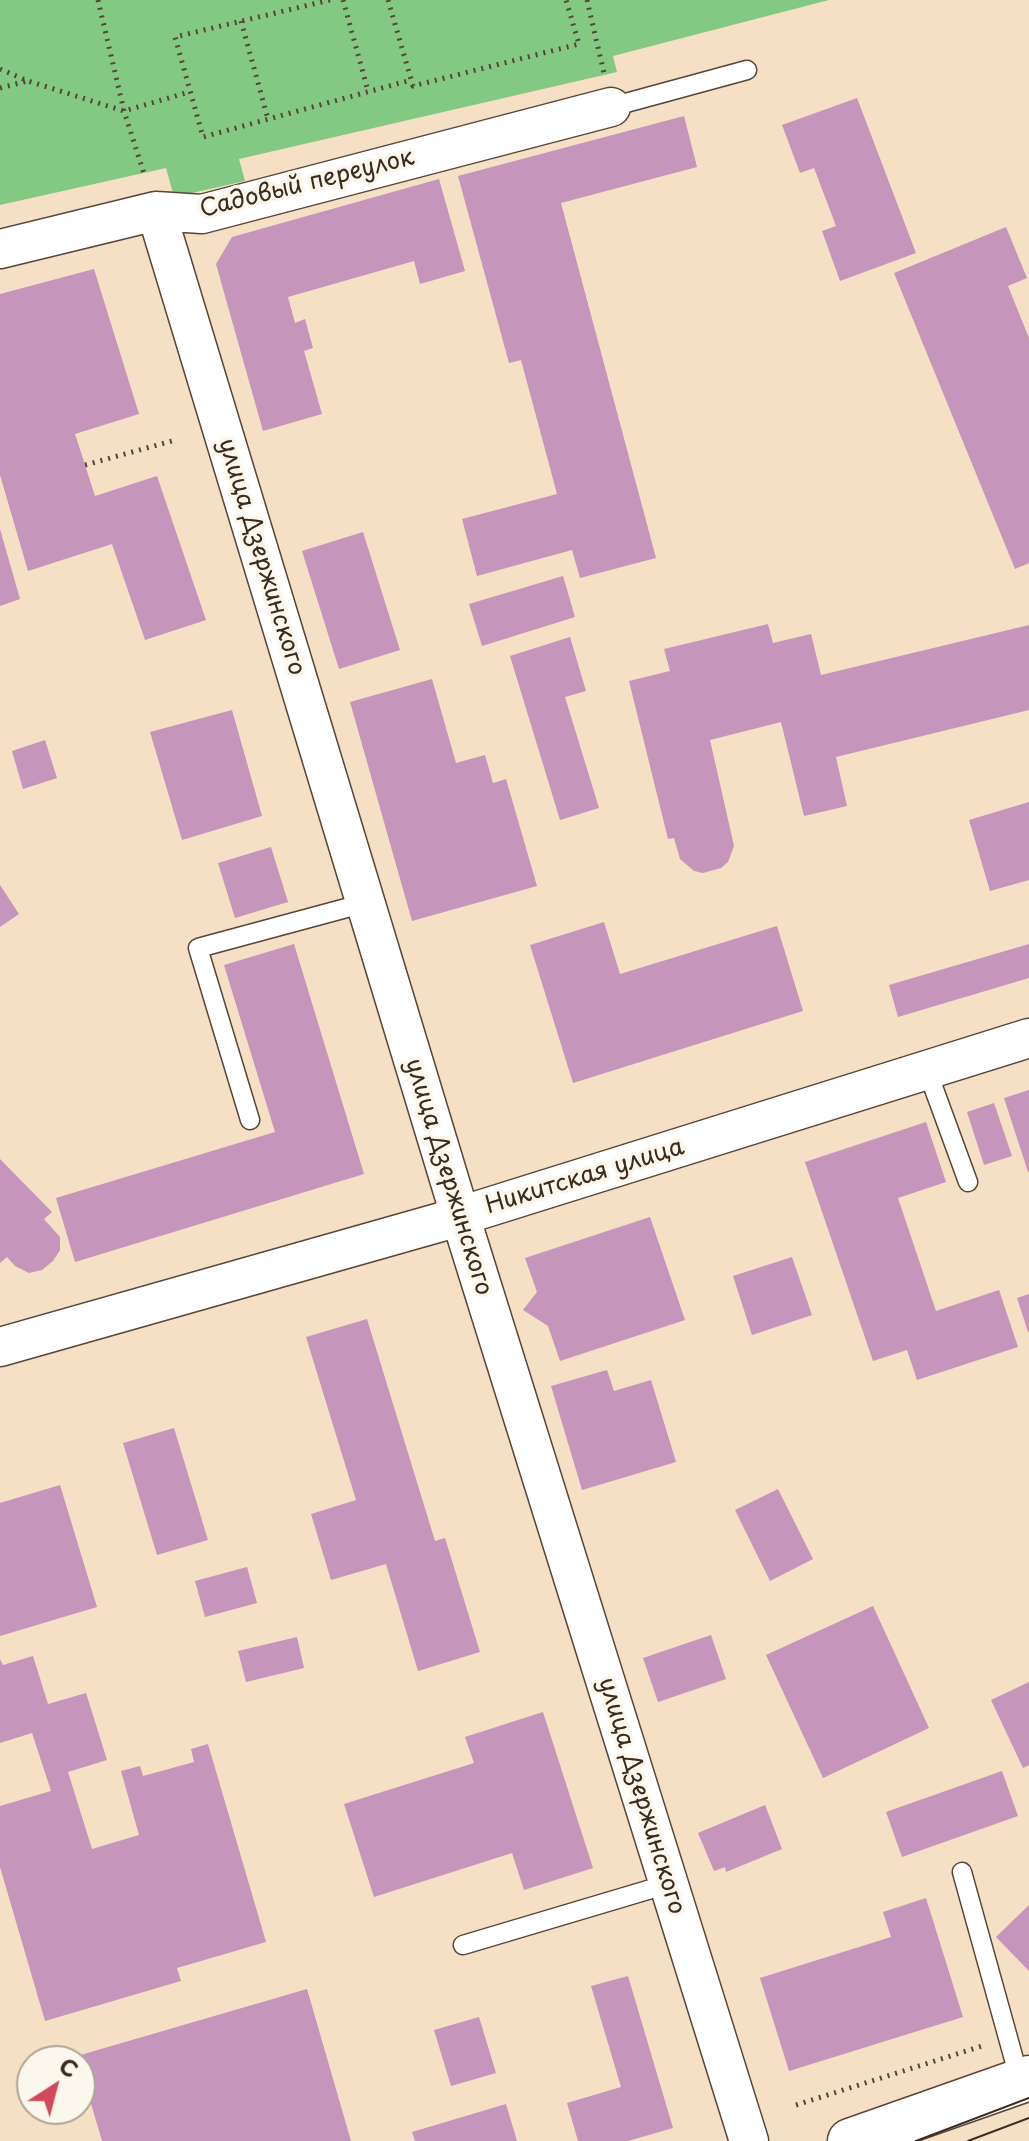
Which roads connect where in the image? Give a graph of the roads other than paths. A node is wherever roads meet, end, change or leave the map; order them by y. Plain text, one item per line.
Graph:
1 (747, 70) dead end
2 (611, 107) joint
3 (156, 211) junction
4 (0, 249) edge
5 (365, 903) junction
6 (1029, 1038) edge
7 (927, 1070) junction
8 (250, 1120) dead end
9 (968, 1182) dead end
10 (460, 1216) junction
11 (0, 1347) edge
12 (962, 1872) dead end
13 (668, 1884) junction
14 (463, 1945) dead end
15 (1025, 2080) edge
16 (749, 2141) edge
17 (850, 2141) edge

1 - 2 lane
2 - 3 street, Садовый переулок
3 - 4 street, Садовый переулок
3 - 5 street, улица Дзержинского
5 - 8 lane
5 - 10 street, улица Дзержинского
6 - 7 street, Никитская улица
7 - 9 lane
7 - 10 street, Никитская улица
10 - 11 street, Никитская улица
10 - 13 street, улица Дзержинского
12 - 15 lane
13 - 14 lane
13 - 16 street, улица Дзержинского
15 - 17 main road

